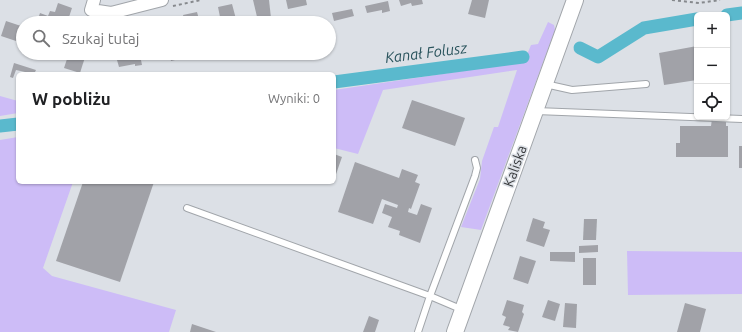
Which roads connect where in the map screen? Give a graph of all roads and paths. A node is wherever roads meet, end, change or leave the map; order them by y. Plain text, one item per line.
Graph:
1 (162, 0) edge
2 (575, 0) edge
3 (672, 0) edge
4 (720, 0) edge
5 (93, 5) edge
6 (544, 84) junction
7 (646, 84) dead end
8 (535, 111) junction
9 (742, 119) edge
10 (475, 160) dead end
11 (187, 208) dead end
12 (430, 296) junction
13 (463, 310) junction
14 (418, 332) edge
15 (455, 332) edge

1 - 5 street
2 - 6 main road, Kaliska
3 - 4 path
6 - 7 lane
6 - 8 main road, Kaliska
8 - 9 lane
8 - 13 main road, Kaliska
10 - 12 lane
11 - 12 lane
12 - 13 lane
12 - 14 lane
13 - 15 main road, Kaliska

